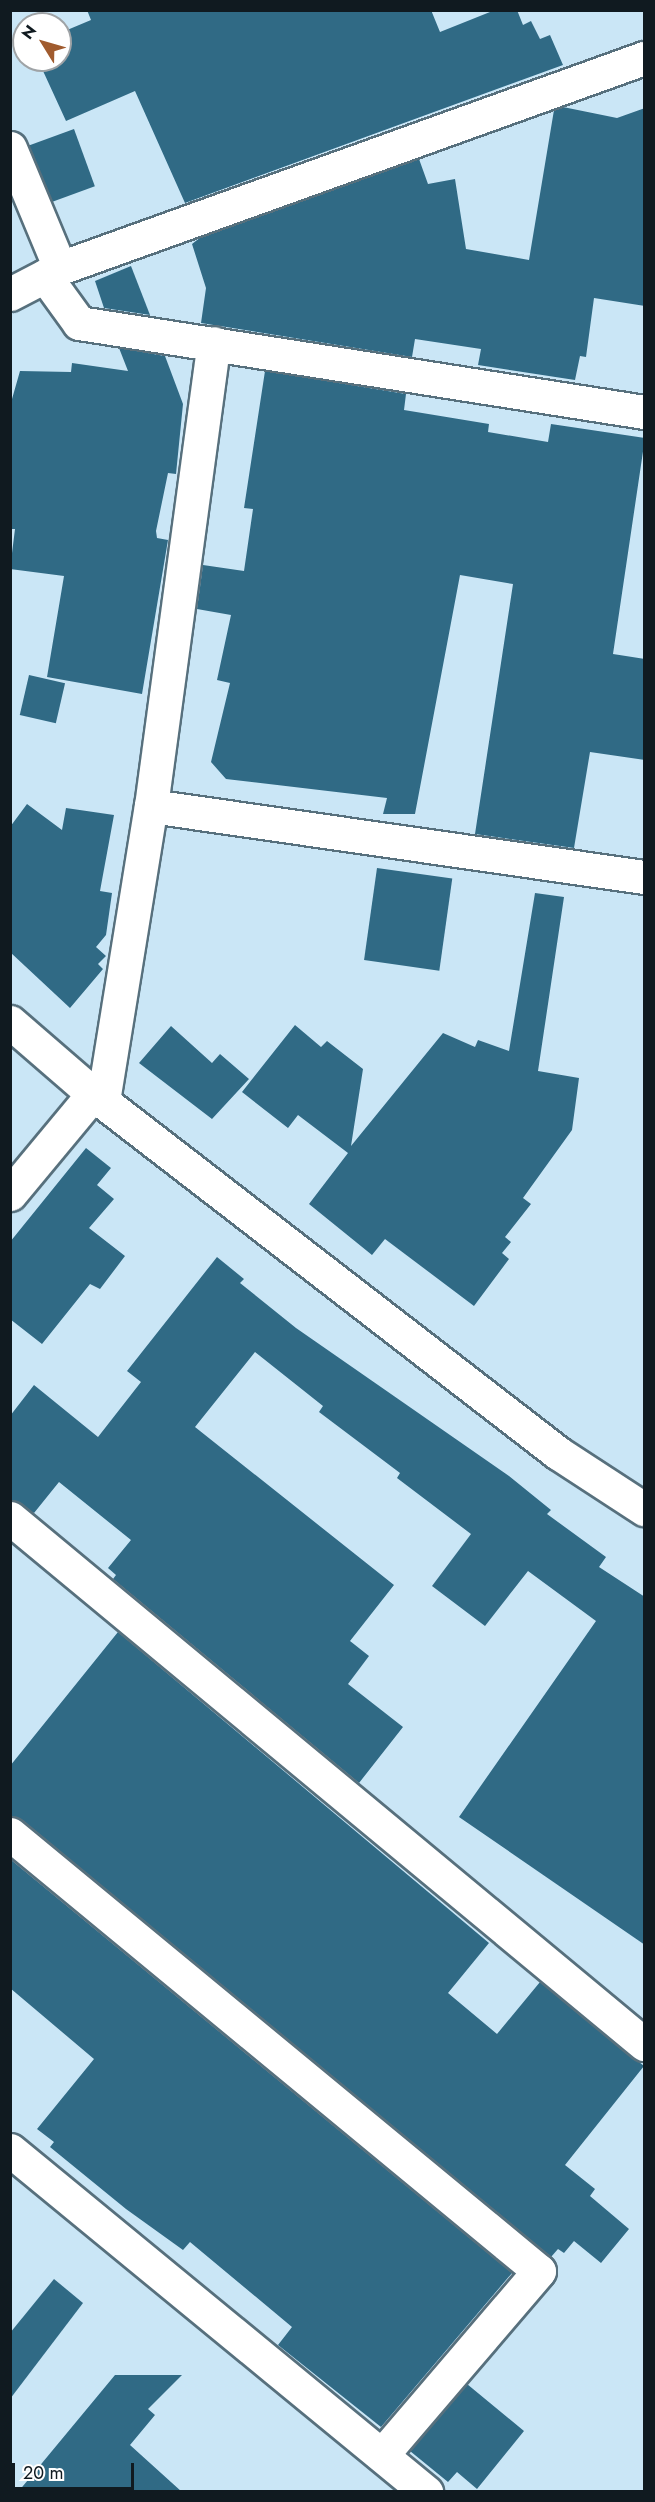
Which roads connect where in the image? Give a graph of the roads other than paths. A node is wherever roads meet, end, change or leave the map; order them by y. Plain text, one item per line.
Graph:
1 (645, 58) edge
2 (10, 148) edge
3 (52, 272) junction
4 (10, 294) edge
5 (214, 343) junction
6 (645, 412) edge
7 (151, 806) junction
8 (645, 878) edge
9 (10, 1022) edge
10 (98, 1098) junction
11 (10, 1194) edge
12 (645, 1509) edge
13 (10, 1518) edge
14 (10, 1834) edge
15 (645, 2043) edge
16 (10, 2150) edge
17 (382, 2456) junction
18 (426, 2492) edge

1 - 3 street
2 - 3 street
3 - 4 street
3 - 5 street
5 - 6 street
5 - 7 street
7 - 8 street
7 - 10 street
9 - 10 street
10 - 11 street
10 - 12 street
13 - 15 street
14 - 17 street
16 - 17 street
17 - 18 street

